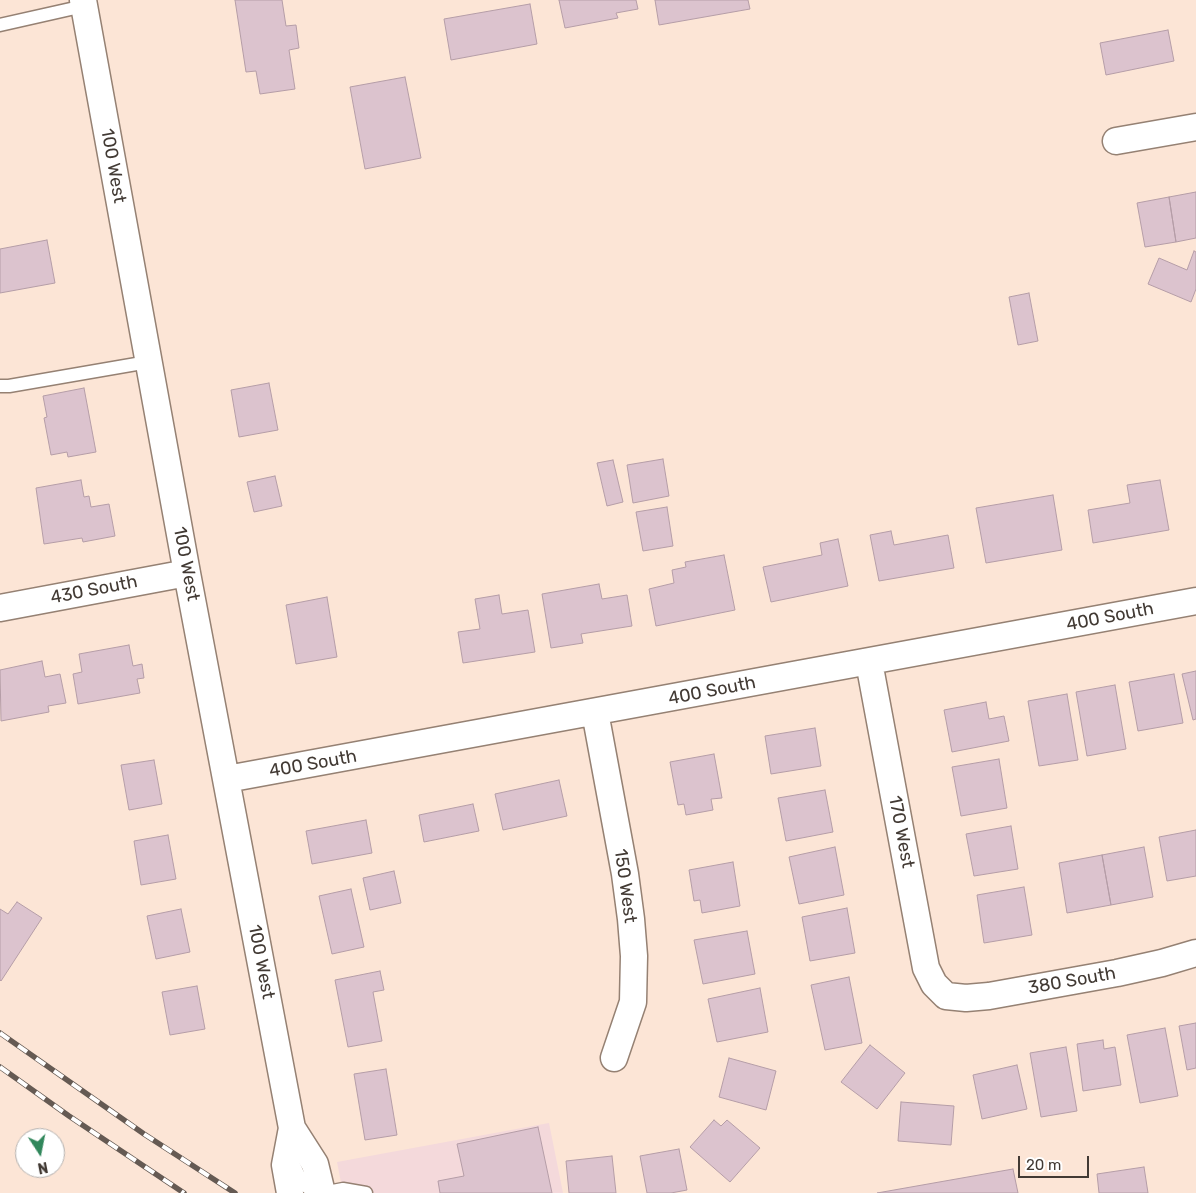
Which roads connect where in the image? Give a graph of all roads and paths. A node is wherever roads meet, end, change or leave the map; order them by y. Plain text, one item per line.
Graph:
1 (83, 3) edge
2 (0, 25) edge
3 (1196, 127) edge
4 (1116, 141) dead end
5 (148, 362) junction
6 (0, 386) edge
7 (187, 573) junction
8 (1196, 601) edge
9 (0, 608) edge
10 (869, 662) junction
11 (595, 712) junction
12 (227, 779) junction
13 (1196, 953) edge
14 (946, 996) joint
15 (614, 1058) dead end
16 (292, 1128) junction
17 (287, 1153) junction
18 (290, 1193) edge
19 (322, 1193) edge
20 (366, 1193) edge

1 - 2 lane
1 - 5 street, 100 West
3 - 4 street
5 - 6 lane
5 - 7 street, 100 West
7 - 9 street, 430 South
7 - 12 street, 100 West
8 - 10 street, 400 South
10 - 11 street, 400 South
10 - 14 street, 170 West
11 - 12 street, 400 South
11 - 15 street, 150 West
12 - 16 street, 100 West
13 - 14 street, 380 South
16 - 17 street, 100 West
16 - 19 street, 100 West
17 - 18 street, 100 West
17 - 19 lane
19 - 20 lane

